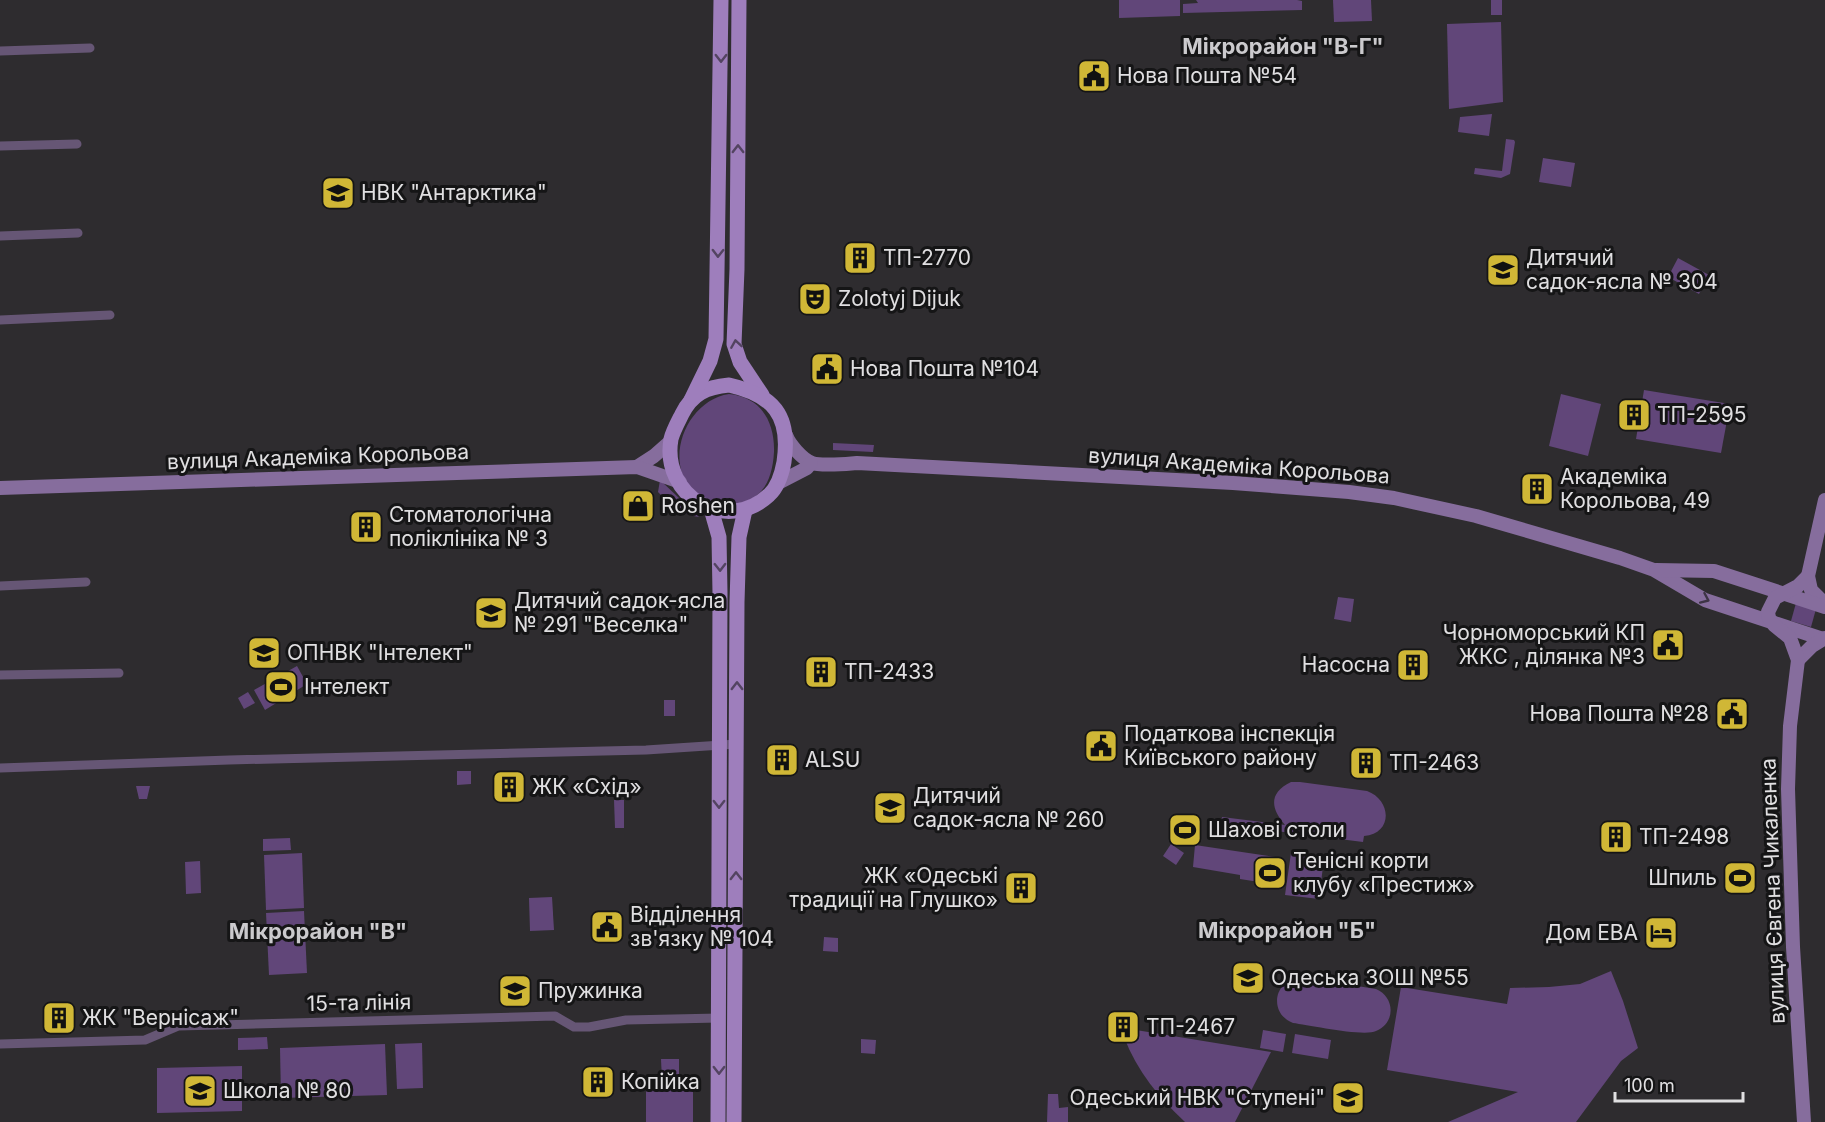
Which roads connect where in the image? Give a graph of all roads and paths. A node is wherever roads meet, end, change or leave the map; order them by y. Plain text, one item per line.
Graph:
1 (721, 0) edge
2 (739, 0) edge
3 (90, 48) dead end
4 (0, 51) edge
5 (77, 144) dead end
6 (0, 146) edge
7 (78, 233) dead end
8 (0, 236) edge
9 (110, 315) dead end
10 (0, 320) edge
11 (762, 395) junction
12 (691, 400) junction
13 (786, 435) junction
14 (670, 441) junction
15 (812, 463) junction
16 (637, 467) junction
17 (680, 482) junction
18 (778, 483) junction
19 (0, 488) edge
20 (1825, 500) edge
21 (711, 509) junction
22 (746, 510) junction
23 (1654, 570) junction
24 (1808, 576) junction
25 (86, 582) dead end
26 (0, 586) edge
27 (1781, 593) junction
28 (1825, 606) edge
29 (1771, 621) junction
30 (1824, 638) edge
31 (1798, 660) junction
32 (119, 674) dead end
33 (0, 675) edge
34 (737, 744) junction
35 (719, 746) junction
36 (0, 768) edge
37 (719, 1018) junction
38 (735, 1018) junction
39 (0, 1044) edge
40 (718, 1122) edge
41 (734, 1122) edge
42 (1804, 1122) edge

1 -> 12 main road
11 -> 2 main road
3 - 4 street
5 - 6 street
7 - 8 street
9 - 10 street
11 - 12 main road
11 - 13 main road
12 - 14 main road
13 - 15 main road
13 - 18 main road
14 - 16 main road
14 - 17 main road
15 - 18 main road
15 - 23 main road, вулиця Академіка Корольова
16 - 17 main road, вулиця Академіка Корольова
16 - 19 main road, вулиця Академіка Корольова
17 - 21 main road
18 - 22 main road
20 - 24 main road
21 - 22 main road
21 -> 35 main road
34 -> 22 main road
23 - 27 main road, вулиця Академіка Корольова
23 -> 29 main road, вулиця Академіка Корольова
24 - 27 main road
24 - 28 main road
25 - 26 street
27 - 28 main road, вулиця Академіка Корольова
27 - 29 main road
29 - 30 main road, вулиця Академіка Корольова
29 - 31 main road
30 - 31 main road
31 - 42 main road, вулиця Євгена Чикаленка
32 - 33 street
34 - 35 street
38 -> 34 main road
35 - 36 street
35 -> 37 main road
37 - 38 main road
37 - 39 street, 15-та лінія
37 -> 40 main road
38 - 41 main road

